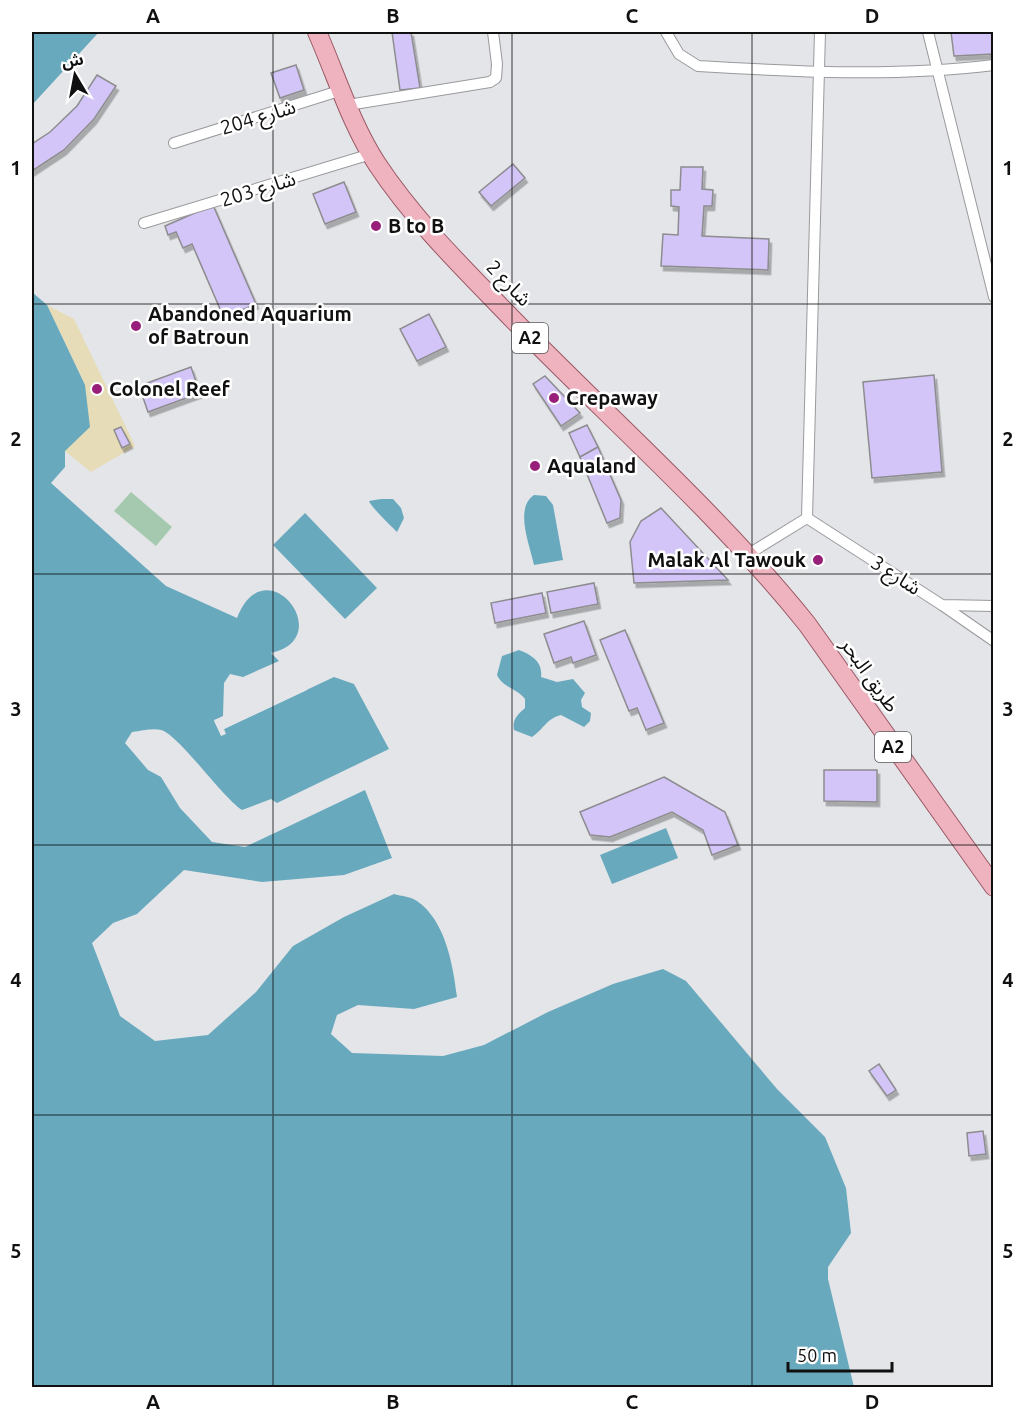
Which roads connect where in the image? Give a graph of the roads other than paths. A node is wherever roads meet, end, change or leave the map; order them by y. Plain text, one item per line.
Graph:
1 (317, 32) edge
2 (493, 32) edge
3 (666, 32) edge
4 (820, 32) edge
5 (927, 32) edge
6 (993, 65) edge
7 (818, 72) junction
8 (938, 72) junction
9 (345, 97) junction
10 (174, 143) dead end
11 (371, 154) junction
12 (144, 223) dead end
13 (993, 297) edge
14 (807, 518) junction
15 (747, 555) junction
16 (942, 604) junction
17 (993, 606) edge
18 (793, 607) joint
19 (993, 641) edge
20 (993, 887) edge

1 - 9 main road, شارع 2 / A2
2 - 9 street, شارع 204
3 - 7 street
4 - 7 street
5 - 8 street
6 - 8 street
7 - 8 street
7 - 14 street
8 - 13 street
9 - 10 street, شارع 204
9 - 11 main road, شارع 2 / A2
11 - 12 street, شارع 203
11 - 15 main road, شارع 2 / A2
14 - 15 street
14 - 16 street, شارع 3
15 - 18 main road, شارع 2 / A2
16 - 17 street, شارع 3
16 - 19 street
18 - 20 main road, طريق البحر / A2

